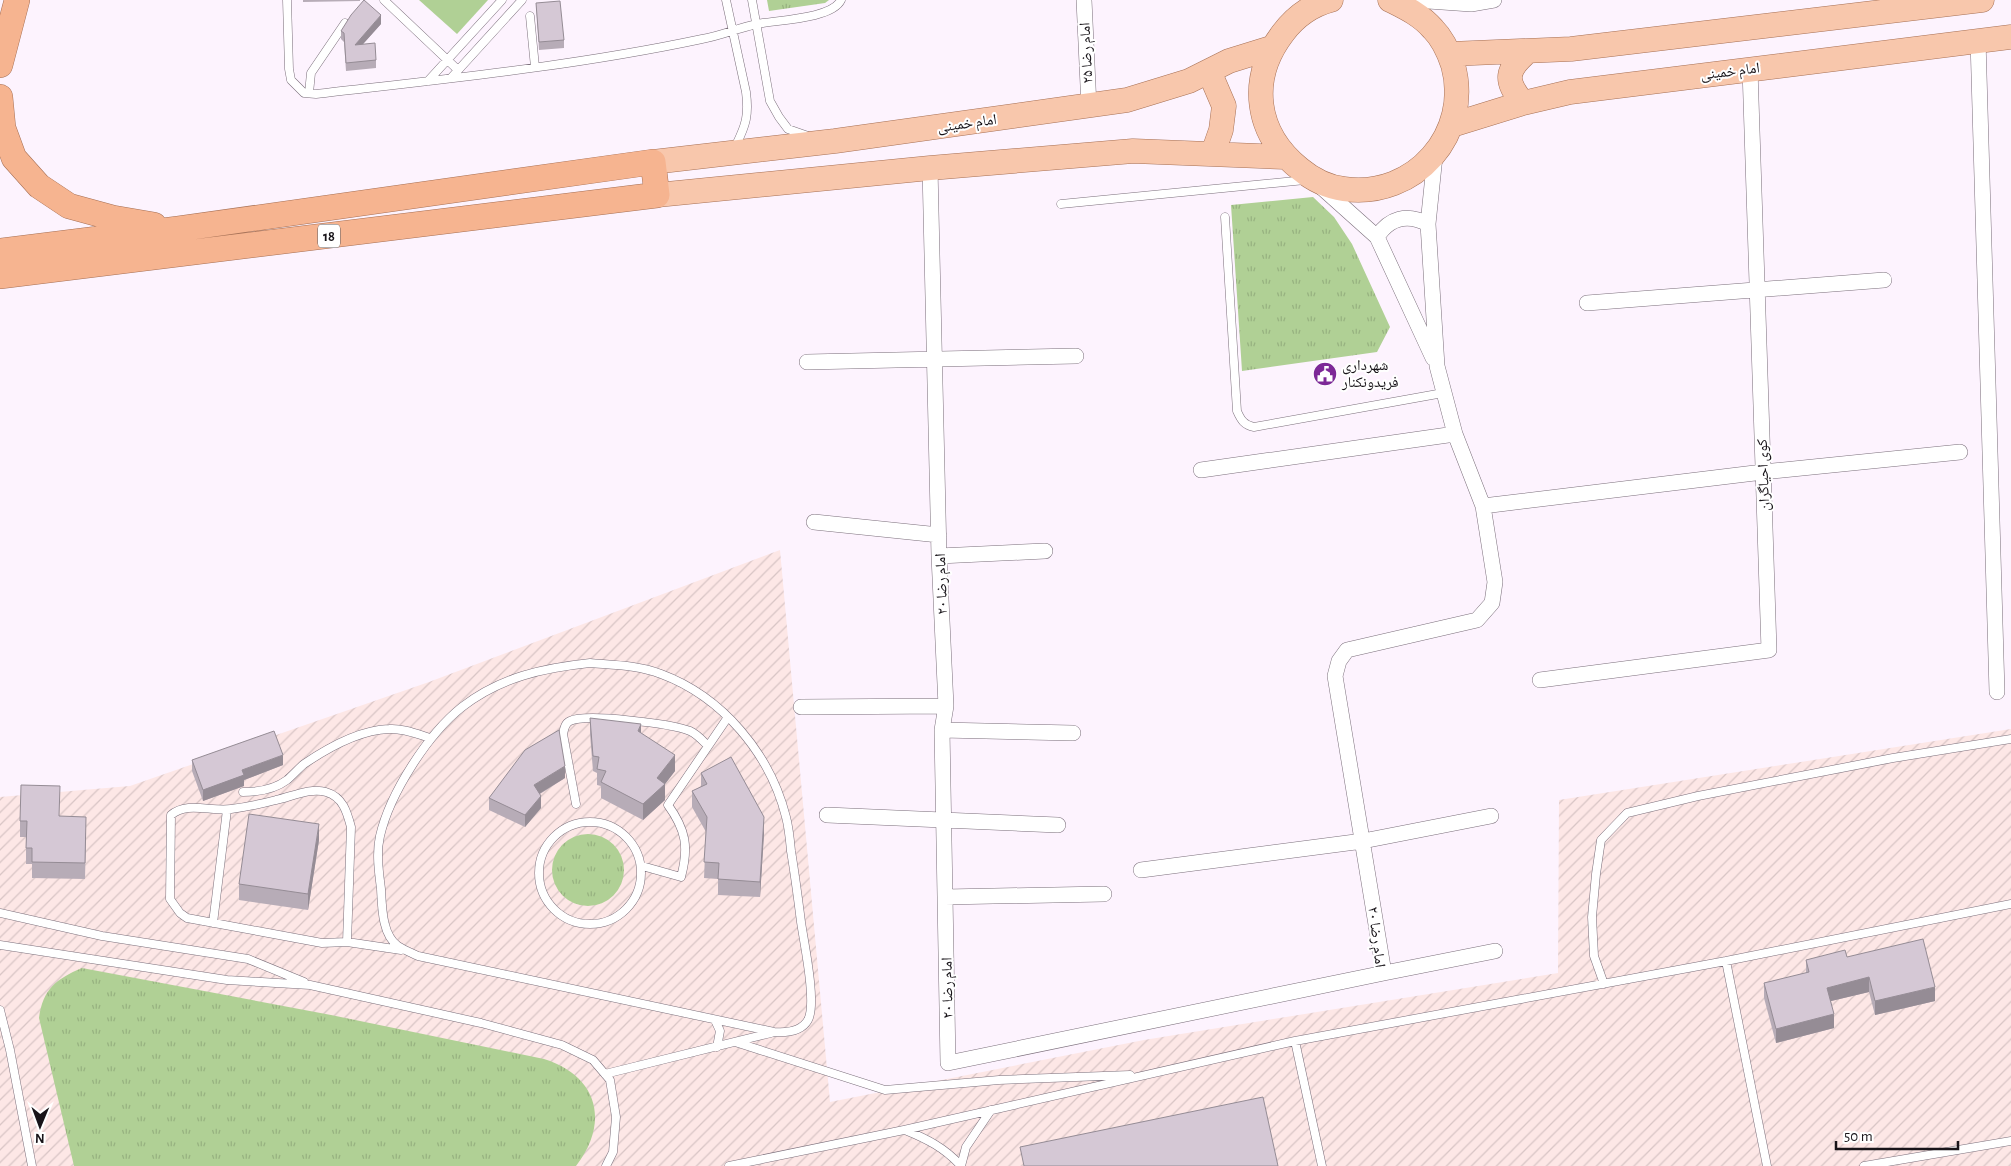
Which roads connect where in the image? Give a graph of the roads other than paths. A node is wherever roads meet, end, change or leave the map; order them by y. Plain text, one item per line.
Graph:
1 (17, 0) edge
2 (287, 0) edge
3 (384, 0) edge
4 (502, 0) edge
5 (522, 0) edge
6 (726, 0) edge
7 (752, 0) edge
8 (841, 0) edge
9 (1084, 0) edge
10 (1331, 0) edge
11 (1390, 0) edge
12 (1414, 0) edge
13 (1494, 0) edge
14 (1982, 0) edge
15 (1472, 2) edge
16 (530, 16) dead end
17 (345, 23) edge
18 (757, 24) junction
19 (733, 31) junction
20 (2011, 37) edge
21 (1978, 40) junction
22 (1271, 48) junction
23 (1528, 51) junction
24 (1450, 54) junction
25 (447, 60) junction
26 (0, 65) edge
27 (536, 67) junction
28 (1750, 69) junction
29 (458, 70) junction
30 (1209, 71) junction
31 (451, 78) junction
32 (428, 80) junction
33 (309, 93) junction
34 (0, 97) edge
35 (1523, 103) junction
36 (1089, 107) junction
37 (1452, 125) junction
38 (835, 141) junction
39 (1213, 153) junction
40 (714, 156) junction
41 (1434, 156) junction
42 (1284, 157) junction
43 (653, 162) junction
44 (930, 168) junction
45 (1312, 179) junction
46 (657, 195) junction
47 (1061, 204) dead end
48 (1225, 217) dead end
49 (1428, 224) junction
50 (178, 229) junction
51 (1377, 238) junction
52 (0, 251) edge
53 (0, 276) edge
54 (1884, 280) dead end
55 (1757, 290) junction
56 (1587, 303) dead end
57 (1076, 356) dead end
58 (936, 359) junction
59 (807, 362) dead end
60 (1436, 366) junction
61 (1443, 393) junction
62 (1455, 434) junction
63 (1960, 452) dead end
64 (1201, 470) dead end
65 (1763, 472) junction
66 (1483, 506) junction
67 (814, 522) dead end
68 (939, 535) junction
69 (1045, 550) dead end
70 (939, 556) junction
71 (1540, 680) dead end
72 (1997, 692) dead end
73 (946, 706) junction
74 (801, 707) dead end
75 (728, 717) junction
76 (942, 730) junction
77 (1073, 733) dead end
78 (430, 738) junction
79 (2011, 739) edge
80 (708, 746) junction
81 (243, 792) dead end
82 (576, 804) dead end
83 (227, 810) junction
84 (827, 815) dead end
85 (1491, 816) dead end
86 (944, 819) junction
87 (1058, 825) dead end
88 (1363, 841) junction
89 (642, 866) junction
90 (1142, 870) dead end
91 (1104, 894) dead end
92 (945, 897) junction
93 (2011, 904) edge
94 (0, 913) edge
95 (213, 923) junction
96 (347, 942) junction
97 (0, 946) edge
98 (408, 951) junction
99 (1495, 952) dead end
100 (1726, 962) junction
101 (1384, 973) junction
102 (1604, 984) junction
103 (310, 985) junction
104 (0, 1010) edge
105 (715, 1020) junction
106 (774, 1032) junction
107 (1295, 1041) junction
108 (735, 1042) junction
109 (717, 1047) junction
110 (605, 1074) junction
111 (1150, 1074) junction
112 (991, 1110) junction
113 (904, 1130) junction
114 (2011, 1141) edge
115 (32, 1166) edge
116 (606, 1166) edge
117 (729, 1166) edge
118 (961, 1166) edge
119 (1322, 1166) edge
120 (1767, 1166) edge
121 (1864, 1166) edge

1 - 26 highway
2 - 33 lane
3 - 25 lane
4 - 25 lane
5 - 29 lane
6 - 19 lane
7 - 18 lane
8 - 18 lane
9 - 36 street, امام رضا ۲۵
10 - 22 main road
11 - 24 main road
12 - 15 street
13 - 15 street
14 - 23 main road
16 - 27 lane
17 - 33 lane
18 - 19 lane
18 - 38 lane
19 - 27 lane
19 - 40 lane
20 - 21 main road, امام خمینی
21 - 28 main road, امام خمینی
21 - 72 street
22 - 30 main road, امام خمینی
22 - 42 main road
23 - 24 main road
23 - 35 main road
24 - 37 main road
25 - 29 lane
25 - 32 lane
27 - 31 lane
28 - 35 main road, امام خمینی
28 - 55 street, کوی احیاگران
29 - 31 lane
30 - 36 main road, امام خمینی
30 - 39 main road
31 - 32 lane
32 - 33 lane
34 - 50 highway, 18
35 - 37 main road, امام خمینی
36 - 38 main road, امام خمینی
37 - 41 main road
38 - 40 main road, امام خمینی
39 - 42 main road
39 - 44 main road
40 - 43 main road, امام خمینی
41 - 45 main road
41 - 49 street
42 - 45 main road
43 - 46 highway
43 - 50 highway, 18
44 - 46 main road
44 - 58 street, امام رضا ۲۰
45 - 47 lane
45 - 51 street
46 - 53 highway, 18
48 - 61 lane
49 - 51 street
49 - 60 street
50 - 52 highway, 18
51 - 60 street
54 - 55 street
55 - 56 street
55 - 65 street, کوی احیاگران
57 - 58 street
58 - 59 street
58 - 68 street, امام رضا ۲۰
60 - 61 street
61 - 62 street
62 - 64 street
62 - 66 street
63 - 65 street
65 - 66 street
65 - 71 street, کوی احیاگران
66 - 88 street, امام رضا ۲۰
67 - 68 street
68 - 70 street, امام رضا ۲۰
69 - 70 street
70 - 73 street, امام رضا ۲۰
73 - 74 street
73 - 76 street, امام رضا ۲۰
75 - 78 lane
75 - 80 lane
75 - 106 lane
76 - 77 street
76 - 86 street, امام رضا ۲۰
78 - 81 lane
78 - 98 lane
79 - 102 lane
80 - 82 lane
80 - 89 lane
83 - 95 lane
83 - 95 lane
83 - 96 lane
84 - 86 street
85 - 88 street
86 - 87 street
86 - 92 street, امام رضا ۲۰
88 - 90 street
88 - 101 street, امام رضا ۲۰
89 - 89 lane
91 - 92 street
92 - 101 street, امام رضا ۲۰
93 - 100 lane
94 - 103 lane
95 - 96 lane
96 - 98 lane
97 - 103 lane
98 - 105 lane
99 - 101 street
100 - 102 lane
100 - 120 lane
102 - 107 lane
103 - 110 lane
104 - 115 lane
105 - 106 lane
105 - 109 lane
106 - 108 lane
107 - 111 lane
107 - 119 lane
108 - 109 lane
108 - 111 lane
109 - 110 lane
110 - 116 lane
111 - 112 lane
112 - 113 lane
112 - 118 lane
113 - 117 lane
113 - 118 lane
114 - 121 lane

